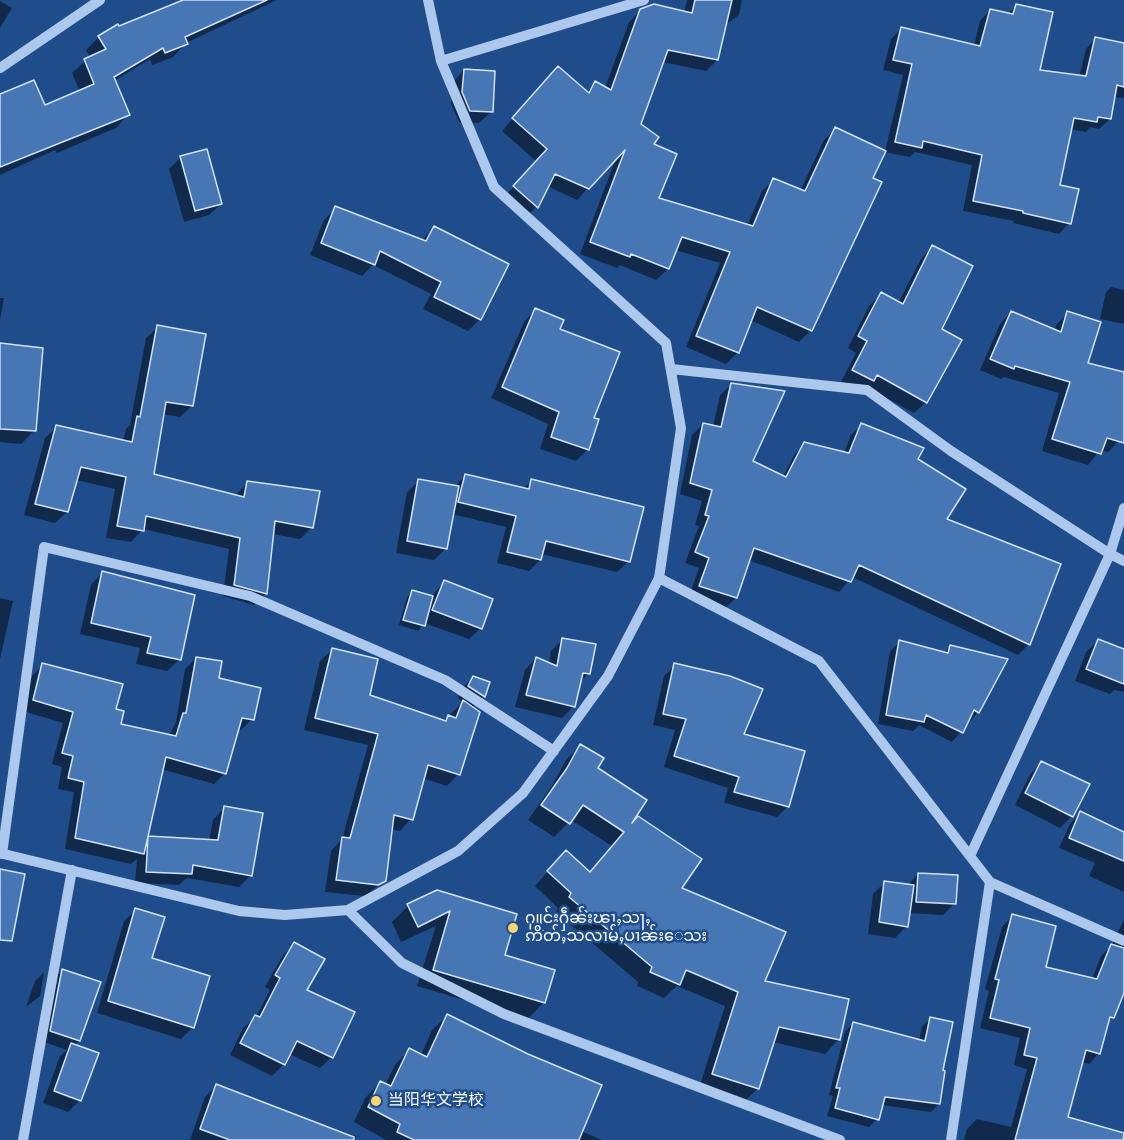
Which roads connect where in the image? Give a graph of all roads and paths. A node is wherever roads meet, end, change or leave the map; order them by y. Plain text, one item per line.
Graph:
1 (100, 0) edge
2 (428, 0) edge
3 (644, 0) edge
4 (441, 61) junction
5 (0, 68) edge
6 (671, 369) junction
7 (1124, 508) edge
8 (1110, 554) junction
9 (1124, 561) edge
10 (659, 578) junction
11 (554, 751) junction
12 (1, 853) edge
13 (970, 856) junction
14 (72, 870) junction
15 (990, 882) junction
16 (348, 910) junction
17 (1124, 941) edge
18 (23, 1140) edge
19 (840, 1140) edge
20 (951, 1140) edge

1 - 5 street
2 - 4 street
3 - 4 street
4 - 6 street
6 - 8 street
6 - 10 street
7 - 8 street
8 - 9 street
8 - 13 street
10 - 11 street
10 - 13 street
11 - 12 street
11 - 16 street
12 - 14 street
13 - 15 street
14 - 16 street
14 - 18 street
15 - 17 street
15 - 20 street
16 - 19 street

